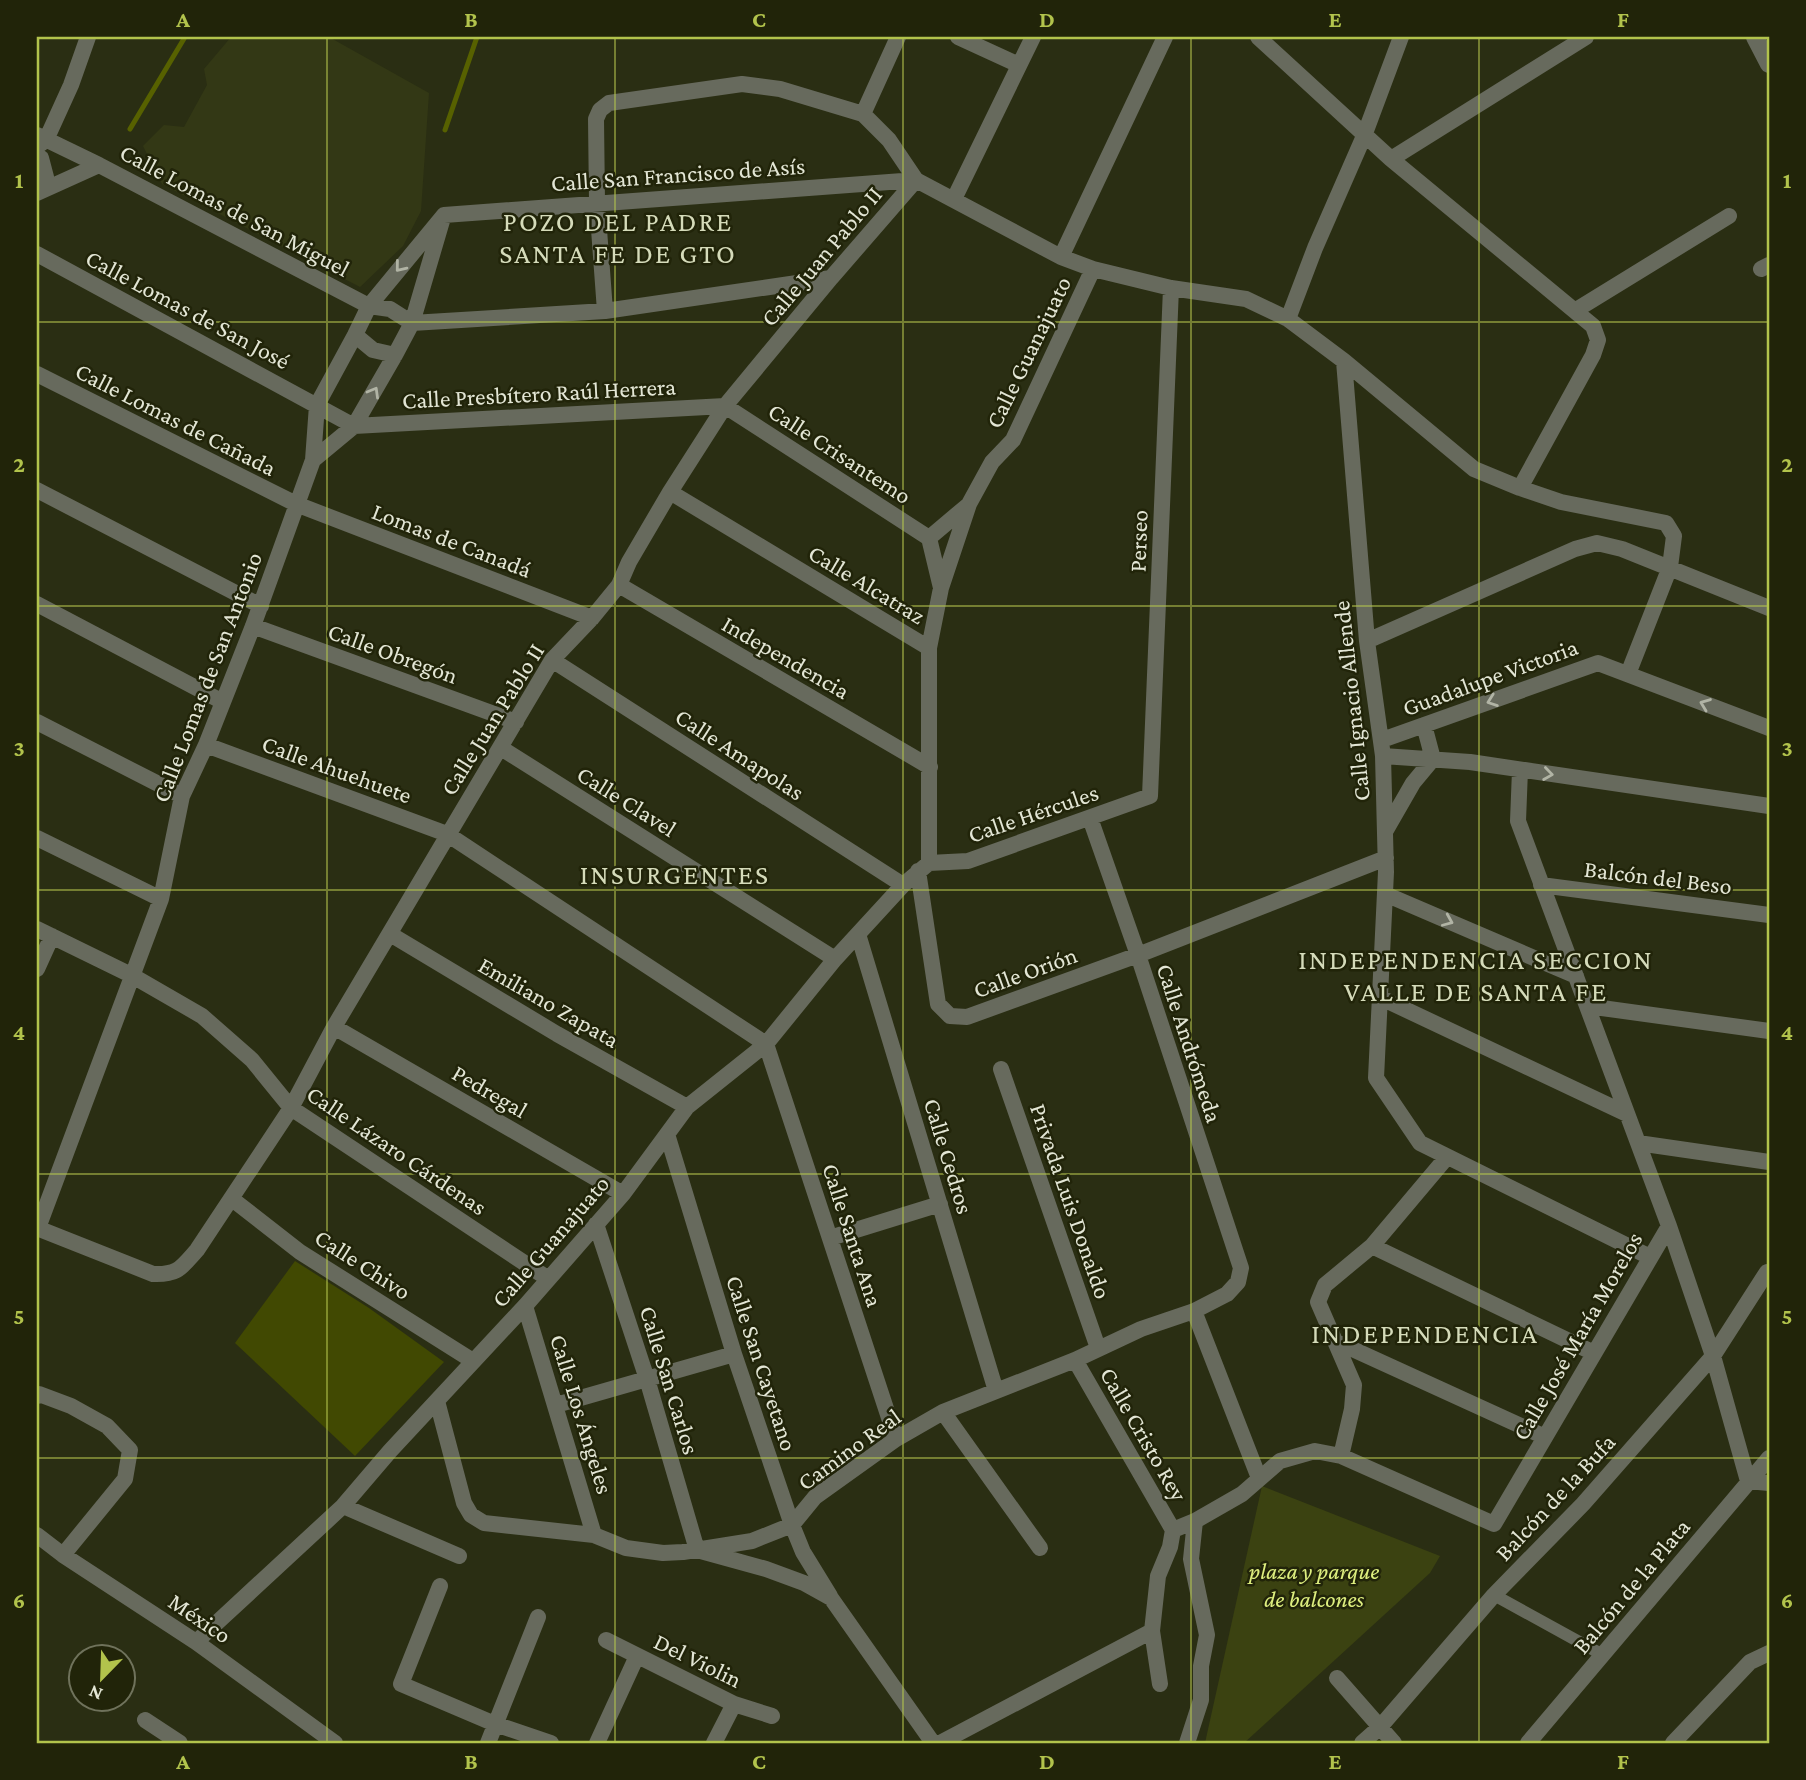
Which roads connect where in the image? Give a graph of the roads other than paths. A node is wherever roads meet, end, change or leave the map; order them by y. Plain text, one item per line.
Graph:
1 (898, 37) edge
2 (958, 37) edge
3 (1033, 37) edge
4 (1165, 37) edge
5 (1258, 37) edge
6 (1401, 37) edge
7 (1586, 37) edge
8 (1755, 37) edge
9 (84, 38) edge
10 (1769, 64) edge
11 (1019, 65) junction
12 (863, 114) junction
13 (1364, 136) junction
14 (40, 141) edge
15 (37, 156) edge
16 (1391, 159) junction
17 (99, 165) junction
18 (916, 180) junction
19 (37, 192) edge
20 (954, 199) junction
21 (597, 202) junction
22 (444, 215) junction
23 (1729, 216) dead end
24 (37, 254) edge
25 (1061, 257) junction
26 (1093, 268) junction
27 (831, 278) junction
28 (1171, 288) junction
29 (369, 306) junction
30 (1576, 310) junction
31 (605, 311) junction
32 (1288, 319) junction
33 (412, 323) junction
34 (355, 335) junction
35 (395, 355) junction
36 (1344, 361) junction
37 (37, 374) edge
38 (317, 405) junction
39 (725, 406) junction
40 (354, 426) junction
41 (313, 460) junction
42 (1520, 488) junction
43 (37, 490) edge
44 (670, 492) junction
45 (296, 504) junction
46 (969, 504) junction
47 (929, 538) junction
48 (1670, 567) junction
49 (619, 586) junction
50 (941, 588) junction
51 (37, 604) edge
52 (261, 606) junction
53 (1769, 608) edge
54 (592, 618) junction
55 (253, 626) junction
56 (1367, 641) junction
57 (929, 648) junction
58 (552, 660) junction
59 (1628, 674) junction
60 (223, 702) junction
61 (37, 722) edge
62 (516, 722) junction
63 (1424, 725) junction
64 (1769, 728) edge
65 (206, 745) junction
66 (501, 748) junction
67 (1383, 748) junction
68 (1433, 760) junction
69 (930, 767) junction
70 (1520, 770) junction
71 (182, 796) junction
72 (1150, 796) joint
73 (1769, 806) edge
74 (1090, 818) junction
75 (1385, 833) junction
76 (447, 834) junction
77 (37, 838) edge
78 (1386, 859) junction
79 (923, 867) junction
80 (1541, 885) junction
81 (903, 886) junction
82 (1385, 894) junction
83 (161, 899) junction
84 (1769, 915) edge
85 (37, 929) edge
86 (390, 934) junction
87 (858, 934) junction
88 (52, 936) junction
89 (1138, 955) junction
90 (835, 959) junction
91 (37, 970) edge
92 (131, 975) junction
93 (1576, 976) junction
94 (1379, 997) junction
95 (1587, 1006) junction
96 (334, 1027) junction
97 (1769, 1031) edge
98 (766, 1044) junction
99 (1001, 1069) dead end
100 (687, 1107) junction
101 (290, 1108) junction
102 (1627, 1114) junction
103 (667, 1134) junction
104 (1638, 1143) junction
105 (1447, 1157) junction
106 (1769, 1162) edge
107 (623, 1194) junction
108 (232, 1199) junction
109 (940, 1204) junction
110 (596, 1224) junction
111 (1669, 1226) junction
112 (37, 1228) edge
113 (830, 1238) junction
114 (1372, 1246) junction
115 (1650, 1257) junction
116 (1767, 1272) dead end
117 (547, 1278) junction
118 (1238, 1282) joint
119 (525, 1306) junction
120 (1194, 1311) junction
121 (1336, 1342) junction
122 (1098, 1348) junction
123 (1594, 1353) junction
124 (734, 1354) junction
125 (1713, 1356) junction
126 (1075, 1360) junction
127 (473, 1361) junction
128 (647, 1379) junction
129 (996, 1391) junction
130 (38, 1395) edge
131 (437, 1401) junction
132 (556, 1405) junction
133 (943, 1412) junction
134 (1545, 1437) junction
135 (896, 1439) junction
136 (1341, 1455) junction
137 (1769, 1458) edge
138 (1259, 1478) junction
139 (1748, 1480) junction
140 (1769, 1483) edge
141 (343, 1506) junction
142 (1195, 1521) junction
143 (792, 1525) junction
144 (1173, 1530) junction
145 (37, 1535) edge
146 (594, 1535) junction
147 (1040, 1548) dead end
148 (697, 1550) junction
149 (62, 1555) junction
150 (459, 1556) dead end
151 (440, 1586) dead end
152 (1494, 1595) junction
153 (831, 1598) junction
154 (538, 1617) dead end
155 (1152, 1631) junction
156 (606, 1640) dead end
157 (196, 1642) junction
158 (1769, 1653) edge
159 (1603, 1655) junction
160 (637, 1656) junction
161 (1337, 1678) dead end
162 (1160, 1684) dead end
163 (734, 1703) junction
164 (772, 1716) dead end
165 (145, 1720) dead end
166 (495, 1724) junction
167 (1380, 1727) junction
168 (180, 1743) edge
169 (335, 1743) edge
170 (488, 1743) edge
171 (551, 1743) edge
172 (597, 1743) edge
173 (715, 1743) edge
174 (933, 1743) edge
175 (940, 1743) edge
176 (1187, 1743) edge
177 (1362, 1743) edge
178 (1394, 1743) edge
179 (1528, 1743) edge
180 (1673, 1743) edge

1 - 12 street
2 - 11 street
3 - 11 street
4 - 25 street
5 - 13 street
6 - 13 street
7 - 16 street
8 - 10 street
9 - 14 street
11 - 20 street
12 - 18 street
12 - 21 street
13 - 16 street
13 - 32 street
14 - 17 street, Calle Lomas de San Miguel
15 - 19 street
16 - 30 street
17 - 19 street
17 - 29 street, Calle Lomas de San Miguel
18 - 20 street
18 - 21 street, Calle San Francisco de Asís
18 - 27 street, Calle Juan Pablo II
20 - 25 street
21 - 22 street, Calle San Francisco de Asís
21 - 31 street
22 -> 29 street, Calle Lomas de San Antonio
22 - 33 street, Calle Lomas de San Antonio
23 - 30 street
24 - 38 street, Calle Lomas de San José
25 - 26 street
26 - 28 street
26 - 46 street, Calle Guanajuato
27 - 31 street
27 - 39 street, Calle Juan Pablo II
28 - 32 street
28 - 72 street, Perseo
29 - 33 street, Calle Lomas de San Miguel
29 - 34 street, Calle Lomas de San Antonio
30 - 42 street
31 - 33 street
32 - 36 street
33 - 35 street, Calle Lomas de San Antonio
34 - 35 street
34 - 38 street, Calle Lomas de San Antonio
40 -> 35 street, Calle Lomas de San Antonio
36 - 42 street
36 - 56 street, Calle Ignacio Allende
37 - 45 street, Calle Lomas de Cañada
38 - 40 street, Calle Lomas de San José
38 - 41 street, Calle Lomas de San Antonio
39 - 40 street, Calle Presbítero Raúl Herrera
39 - 44 street, Calle Juan Pablo II
39 - 47 street, Calle Crisantemo
40 - 41 street, Calle Lomas de San Antonio
41 - 45 street, Calle Lomas de San Antonio
42 - 48 street
43 - 52 street
44 - 49 street, Calle Juan Pablo II
44 - 57 street, Calle Alcatraz
45 - 52 street, Calle Lomas de San Antonio
45 - 54 street, Lomas de Canadá
46 - 47 street
46 - 50 street, Calle Guanajuato
47 - 50 street
48 - 53 street
48 - 56 street
48 - 59 street
49 - 54 street, Calle Juan Pablo II
49 - 69 street, Independencia
50 - 57 street, Calle Guanajuato
51 - 60 street
52 - 55 street, Calle Lomas de San Antonio
54 - 58 street, Calle Juan Pablo II
55 - 60 street, Calle Lomas de San Antonio
55 - 62 street, Calle Obregón
56 - 67 street, Calle Ignacio Allende
57 - 69 street, Calle Alcatraz
58 - 62 street, Calle Juan Pablo II
58 - 81 street, Calle Amapolas
59 -> 63 street, Guadalupe Victoria
64 -> 59 street, Guadalupe Victoria
60 - 65 street, Calle Lomas de San Antonio
61 - 71 street
62 - 66 street, Calle Juan Pablo II
63 - 67 street, Guadalupe Victoria
63 - 68 street
65 - 71 street, Calle Lomas de San Antonio
65 - 76 street, Calle Ahuehuete
66 - 76 street, Calle Juan Pablo II
66 - 90 street, Calle Clavel
67 - 68 street, Guadalupe Victoria
67 - 75 street, Calle Ignacio Allende
68 - 70 street, Guadalupe Victoria
68 - 75 street
69 - 79 street, Calle Alcatraz
70 -> 73 street, Guadalupe Victoria
70 - 80 street, Calle José María Morelos
71 - 83 street, Calle Lomas de San Antonio
72 - 74 street, Calle Hércules
74 - 79 street, Calle Hércules
74 - 89 street, Calle Andrómeda
75 - 78 street, Calle Ignacio Allende
76 - 86 street, Calle Juan Pablo II
76 - 98 street, Calle Ahuehuete
77 - 83 street
78 - 82 street, Calle Ignacio Allende
78 - 89 street, Calle Orión
79 - 81 street, Calle Guanajuato
79 - 89 street, Calle Orión
80 - 84 street, Balcón del Beso
80 - 93 street, Calle José María Morelos
81 - 87 street, Calle Guanajuato
82 -> 93 street
82 - 94 street, Calle Ignacio Allende
83 - 92 street, Calle Lomas de San Antonio
85 - 88 street, Calle Lázaro Cárdenas
86 - 96 street, Calle Juan Pablo II
86 - 100 street, Emiliano Zapata
87 - 90 street, Calle Guanajuato
87 - 109 street, Calle Cedros
88 - 91 street
88 - 92 street, Calle Lázaro Cárdenas
89 - 118 street, Calle Andrómeda
90 - 98 street, Calle Guanajuato
92 - 101 street, Calle Lázaro Cárdenas
92 - 112 street, Calle Lomas de San Antonio
93 - 95 street, Calle José María Morelos
94 - 102 street
94 - 105 street, Calle Ignacio Allende
95 - 97 street
95 - 102 street, Calle José María Morelos
96 - 101 street, Calle Juan Pablo II
96 - 107 street, Pedregal
98 - 100 street, Calle Guanajuato
98 - 113 street, Calle Santa Ana
99 - 122 street, Privada Luis Donaldo
100 - 103 street, Calle Guanajuato
101 - 108 street, Calle Juan Pablo II
101 - 117 street, Calle Lázaro Cárdenas
102 - 104 street, Calle José María Morelos
103 - 107 street, Calle Guanajuato
103 - 124 street, Calle San Cayetano
104 - 106 street
104 - 111 street, Calle José María Morelos
105 - 114 street
105 - 115 street
107 - 110 street, Calle Guanajuato
108 - 112 street, Calle Juan Pablo II
108 - 127 street, Calle Chivo
109 - 113 street
109 - 129 street, Calle Cedros
110 - 117 street, Calle Guanajuato
110 - 128 street, Calle San Carlos
111 - 115 street, Calle José María Morelos
111 - 125 street
113 - 135 street, Calle Santa Ana
114 - 121 street
114 - 123 street
115 - 123 street, Calle José María Morelos
116 - 125 street, Balcón de la Bufa
117 - 119 street, Calle Guanajuato
118 - 120 street, Camino Real
119 - 127 street, Calle Guanajuato
119 - 132 street, Calle Los Ángeles
120 - 122 street, Camino Real
120 - 138 street
121 - 134 street
121 - 136 street
122 - 126 street, Camino Real
123 - 134 street, Calle José María Morelos
124 - 128 street
124 - 143 street, Calle San Cayetano
125 - 139 street
125 - 152 street, Balcón de la Bufa
126 - 129 street, Camino Real
126 - 144 street, Calle Cristo Rey
127 - 131 street, Calle Guanajuato
128 - 132 street
128 - 148 street, Calle San Carlos
129 - 133 street, Camino Real
130 - 149 street
131 - 141 street, Calle Guanajuato
131 - 146 street, Camino Real
132 - 146 street, Calle Los Ángeles
133 - 135 street, Camino Real
133 - 147 street
134 - 136 street, Calle José María Morelos
135 - 143 street, Camino Real
136 - 138 street
137 - 139 street, Balcón de la Plata
138 - 142 street
139 - 140 street
139 - 159 street, Balcón de la Plata
141 - 150 street
141 - 157 street, Calle Guanajuato
142 - 144 street
142 - 176 street
143 - 148 street, Camino Real
143 - 153 street, Calle San Cayetano
144 - 155 street
145 - 149 street, México
146 - 148 street, Camino Real
148 - 153 street, Calle San Cayetano
149 - 157 street, México
151 - 166 street
152 - 159 street
152 - 167 street, Balcón de la Bufa
153 - 174 street, Calle San Cayetano
154 - 166 street
155 - 162 street
155 - 175 street
156 - 160 street, Del Violin
157 - 169 street, México
158 - 180 street
159 - 179 street, Balcón de la Plata
160 - 163 street, Del Violin
160 - 172 street
161 - 167 street
163 - 164 street, Del Violin
163 - 173 street
165 - 168 street
166 - 170 street
166 - 171 street
167 - 177 street, Balcón de la Bufa
167 - 178 street

